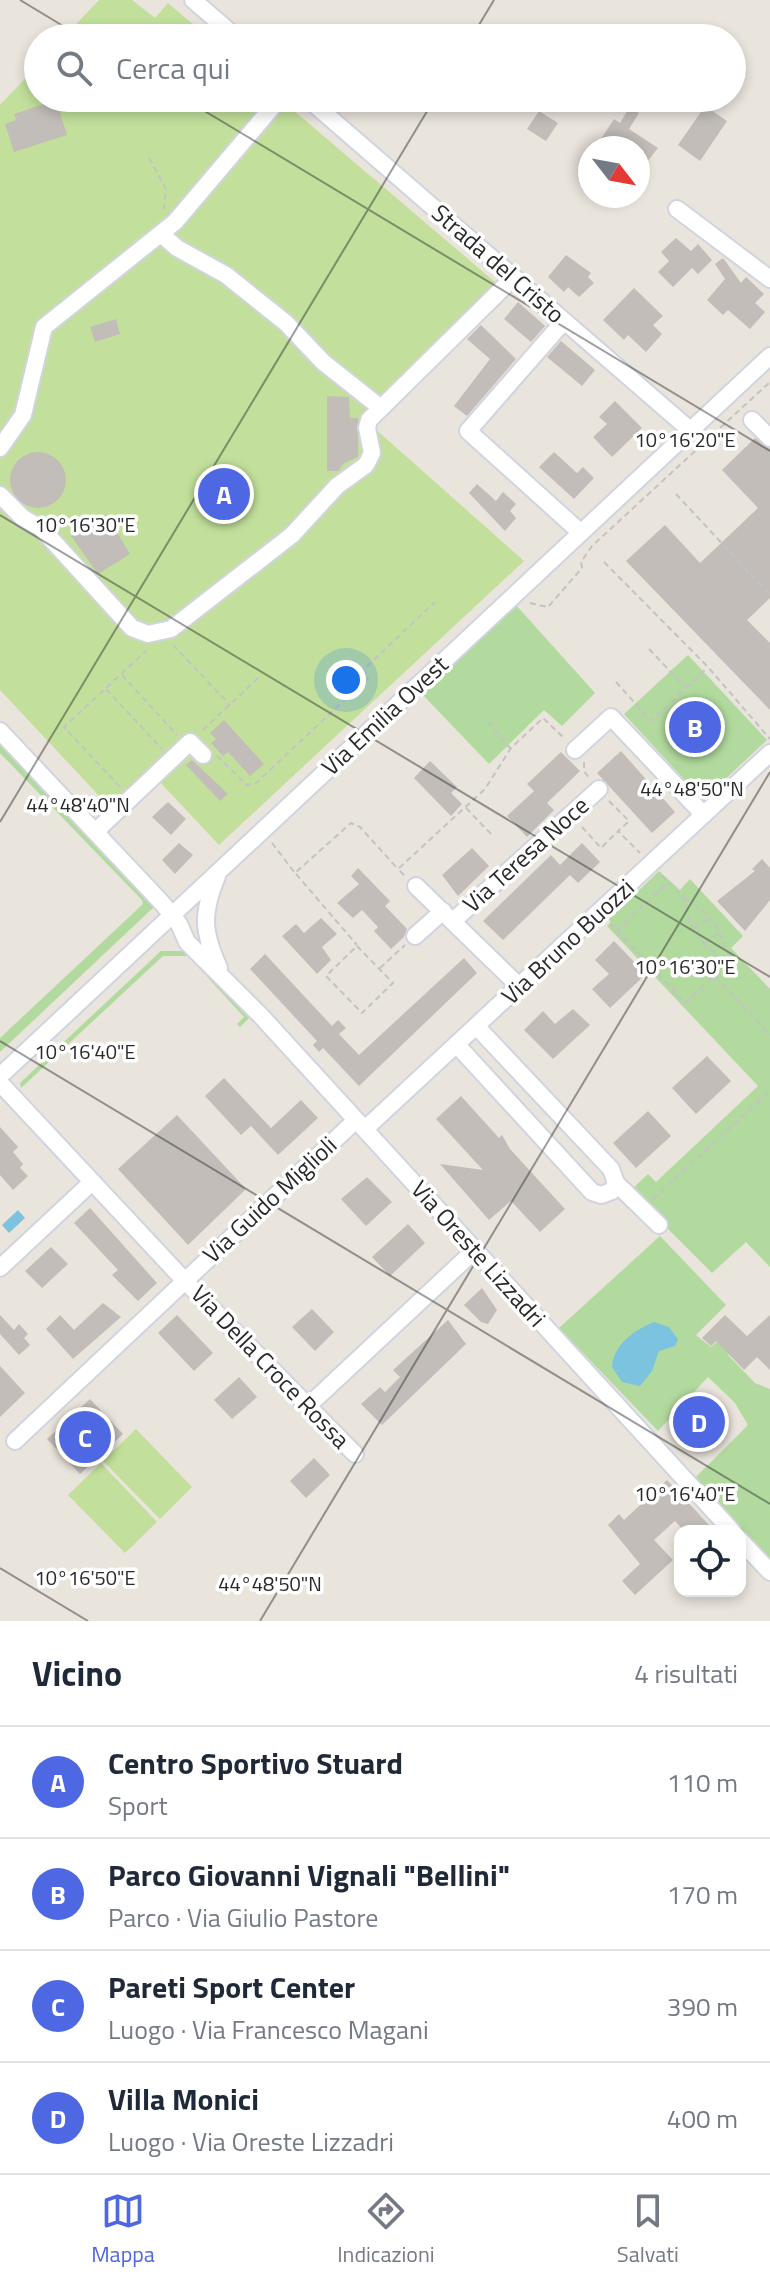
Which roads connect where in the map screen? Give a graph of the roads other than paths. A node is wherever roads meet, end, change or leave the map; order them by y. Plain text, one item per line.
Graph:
1 (193, 0) edge
2 (221, 24) edge
3 (268, 112) edge
4 (323, 112) edge
5 (677, 209) dead end
6 (163, 232) junction
7 (514, 277) junction
8 (770, 279) edge
9 (564, 321) junction
10 (770, 356) edge
11 (381, 408) junction
12 (752, 420) dead end
13 (690, 430) junction
14 (770, 438) edge
15 (0, 448) edge
16 (0, 495) edge
17 (580, 532) junction
18 (0, 731) edge
19 (575, 750) dead end
20 (770, 753) edge
21 (210, 756) road end
22 (599, 789) dead end
23 (704, 815) junction
24 (95, 832) junction
25 (223, 867) junction
26 (416, 886) dead end
27 (174, 913) junction
28 (448, 916) junction
29 (205, 932) junction
30 (415, 936) road end
31 (143, 942) junction
32 (187, 942) junction
33 (224, 976) junction
34 (520, 987) junction
35 (477, 1027) junction
36 (457, 1045) junction
37 (0, 1076) edge
38 (0, 1083) edge
39 (361, 1124) junction
40 (92, 1182) junction
41 (616, 1183) junction
42 (659, 1225) dead end
43 (476, 1249) junction
44 (0, 1268) edge
45 (184, 1280) junction
46 (308, 1406) junction
47 (15, 1441) dead end
48 (355, 1454) dead end
49 (726, 1525) edge
50 (746, 1546) edge
51 (770, 1572) edge

1 - 2 street
3 - 6 street
4 - 7 street, Strada del Cristo
5 - 8 street
6 - 11 street
6 - 15 street
7 - 9 street, Strada del Cristo
7 - 11 street
9 - 13 street, Strada del Cristo
9 - 17 street
10 - 13 street, Via Emilia Ovest
11 - 16 street
12 - 14 street
13 - 17 street, Via Emilia Ovest
17 - 25 street, Via Emilia Ovest
18 - 24 street
19 - 23 street
20 - 23 street, Via Bruno Buozzi
21 - 24 street
22 - 28 street, Via Teresa Noce
23 - 34 street, Via Bruno Buozzi
24 - 27 street
25 - 27 street, Via Emilia Ovest
25 - 29 street
26 - 28 street
27 - 29 street
27 - 31 street, Via Emilia Ovest
27 - 32 street, Via Oreste Lizzadri
28 - 30 street, Via Teresa Noce
28 - 34 street
29 - 33 street, Via Oreste Lizzadri
31 - 32 street
31 - 37 street, Via Emilia Ovest
32 - 33 street, Via Oreste Lizzadri
33 - 39 street, Via Oreste Lizzadri
34 - 35 street, Via Bruno Buozzi
35 - 36 street, Via Bruno Buozzi
35 - 41 street
36 - 39 street, Via Bruno Buozzi
36 - 41 street
38 - 40 street, Via Della Croce Rossa
39 - 43 street, Via Oreste Lizzadri
39 - 45 street, Via Guido Miglioli
40 - 44 street
40 - 45 street, Via Della Croce Rossa
41 - 42 street
43 - 46 street
43 - 49 street, Via Oreste Lizzadri
45 - 46 street, Via Della Croce Rossa
45 - 47 street, Via Guido Miglioli
46 - 48 street, Via Della Croce Rossa
50 - 51 street

